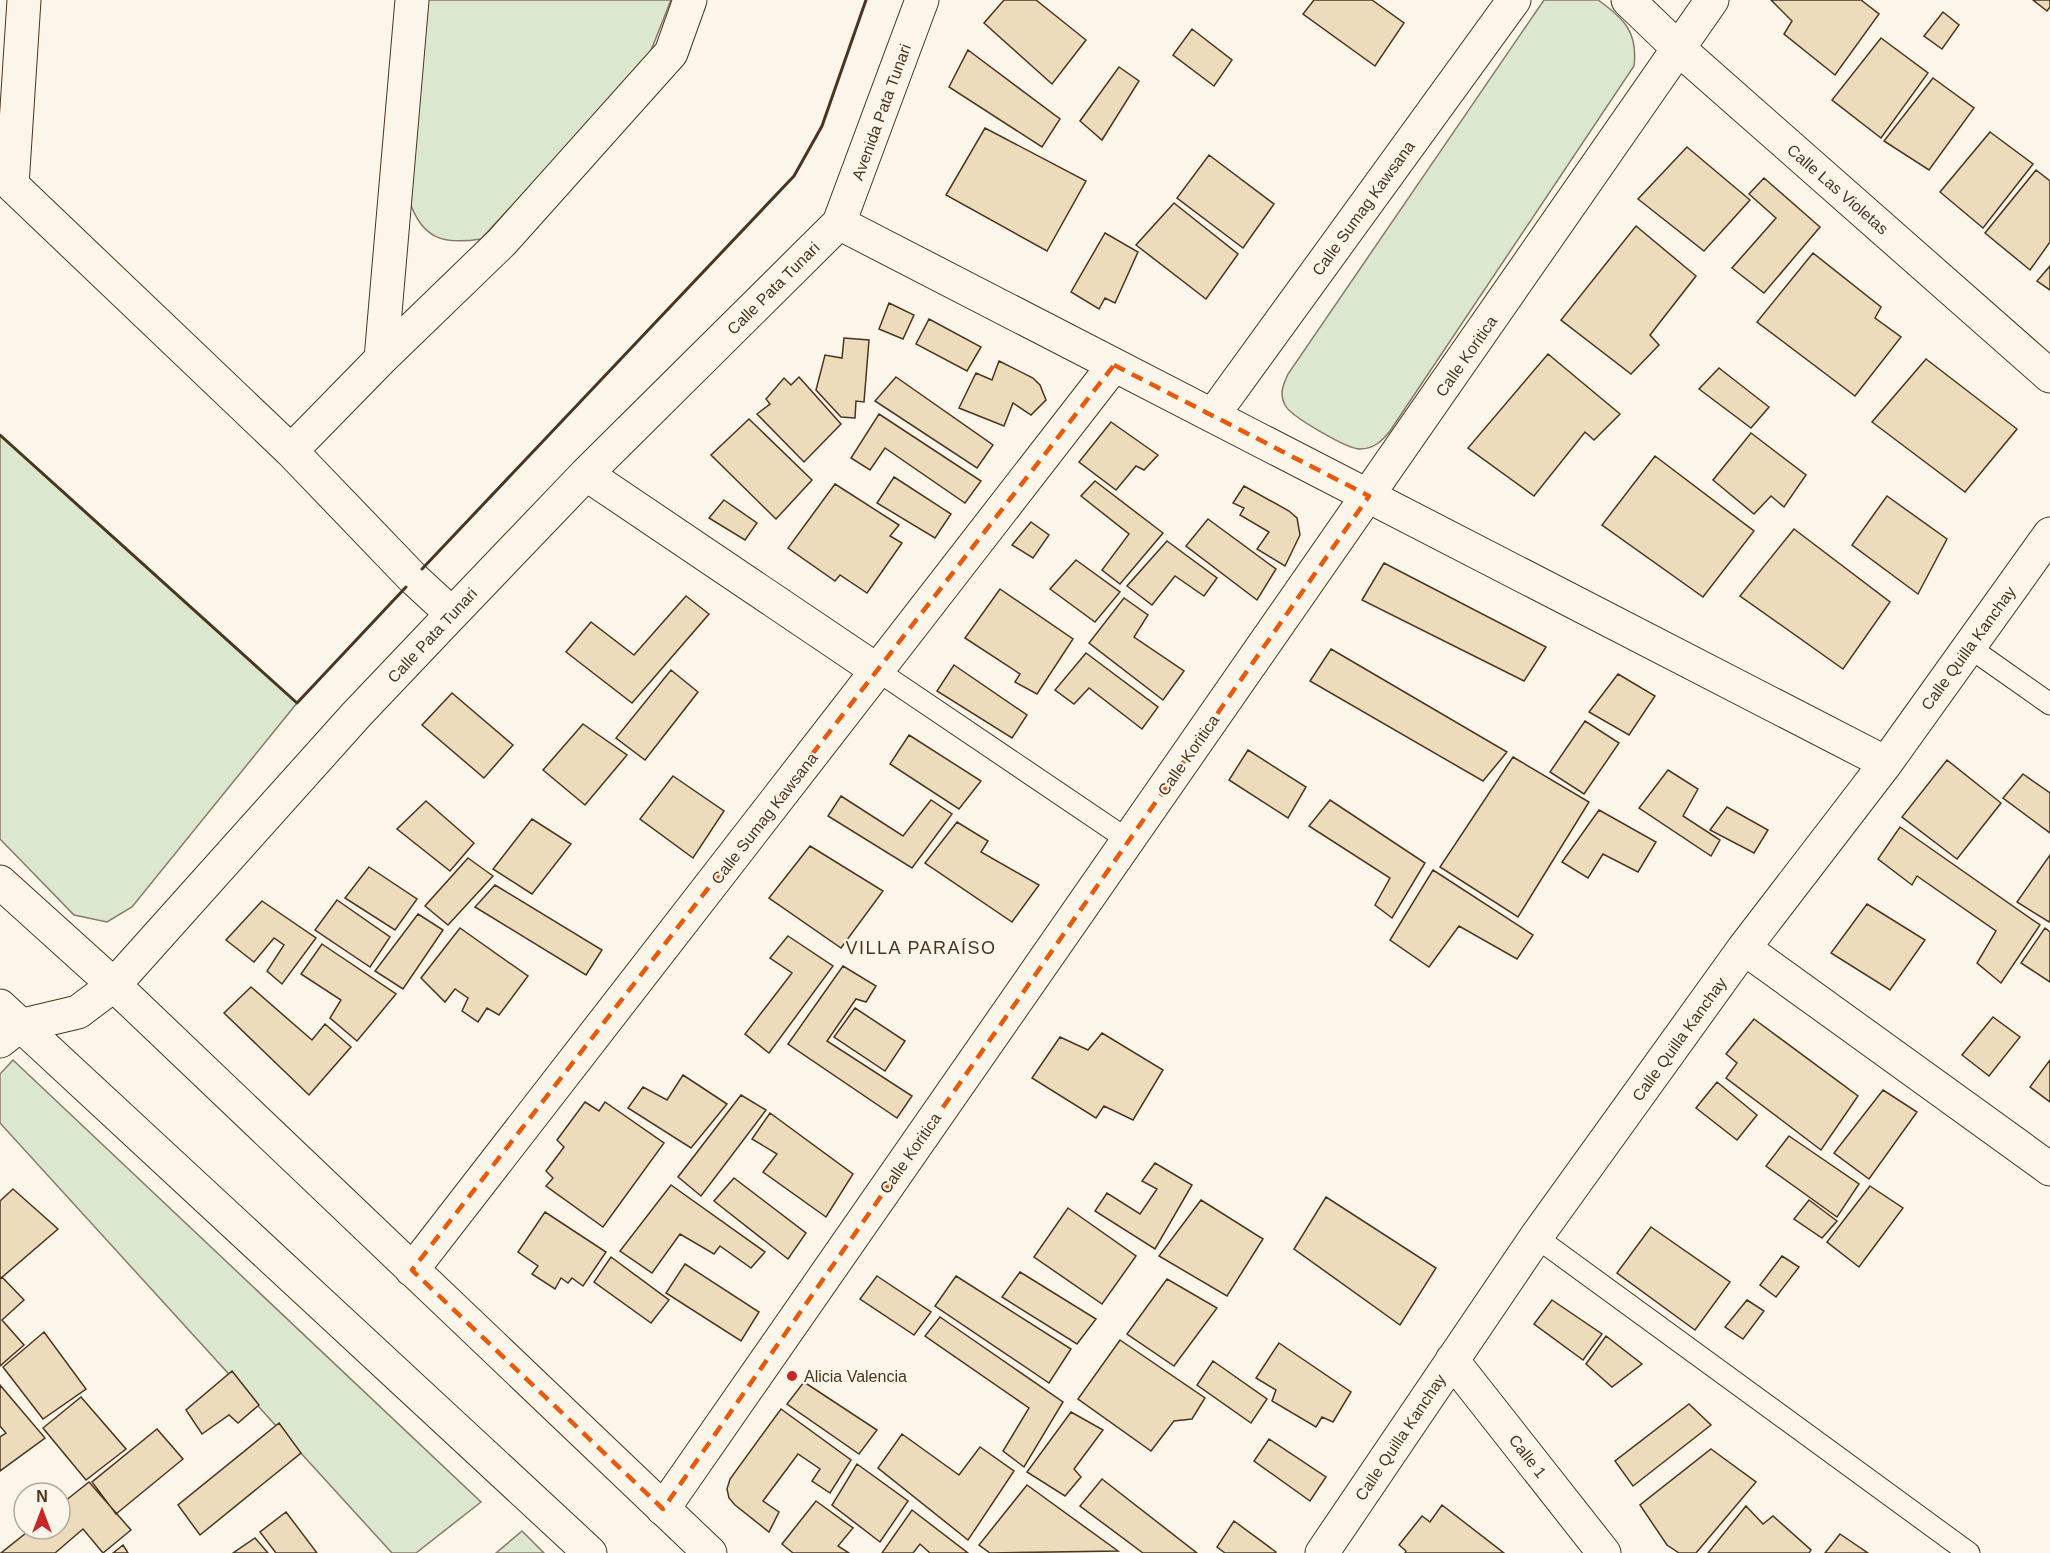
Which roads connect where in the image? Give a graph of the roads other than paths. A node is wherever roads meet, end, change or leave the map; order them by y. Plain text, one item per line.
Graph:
1 (24, 0) edge
2 (412, 0) edge
3 (690, 0) edge
4 (922, 0) edge
5 (1514, 0) edge
6 (1628, 0) edge
7 (1712, 0) edge
8 (1679, 49) junction
9 (6, 187) edge
10 (839, 223) junction
11 (381, 358) junction
12 (1114, 365) junction
13 (2050, 376) edge
14 (1213, 415) junction
15 (291, 452) junction
16 (586, 474) junction
17 (1369, 496) junction
18 (2050, 534) edge
19 (452, 614) junction
20 (1969, 647) junction
21 (878, 671) junction
22 (2050, 705) edge
23 (1886, 763) junction
24 (1128, 840) junction
25 (0, 882) edge
26 (1744, 948) junction
27 (114, 985) junction
28 (6, 1024) edge
29 (2050, 1169) edge
30 (1536, 1237) junction
31 (412, 1270) junction
32 (1452, 1360) junction
33 (663, 1509) junction
34 (590, 1553) edge
35 (710, 1553) edge
36 (1322, 1553) edge
37 (1604, 1553) edge
38 (1969, 1553) edge

1 - 9 street
2 - 11 street
3 - 11 street
4 - 10 street, Avenida Pata Tunari
5 - 14 street, Calle Sumag Kawsana
6 - 8 street, Calle Las Violetas
7 - 8 street, Calle Koritica
8 - 13 street, Calle Las Violetas
8 - 17 street, Calle Koritica
9 - 15 street
10 - 12 street
10 - 16 street, Calle Pata Tunari
11 - 15 street
12 - 14 street
12 - 21 street, Calle Sumag Kawsana
14 - 17 street
15 - 19 street
16 - 19 street, Calle Pata Tunari
16 - 21 street
17 - 23 street
17 - 24 street, Calle Koritica
18 - 20 street, Calle Quilla Kanchay
19 - 27 street, Calle Pata Tunari
20 - 22 lane
20 - 23 street, Calle Quilla Kanchay
21 - 24 lane
21 - 31 street, Calle Sumag Kawsana
23 - 26 street, Calle Quilla Kanchay
24 - 33 street, Calle Koritica
25 - 27 street
26 - 29 street
26 - 30 street, Calle Quilla Kanchay
27 - 28 street, Calle Pata Tunari
27 - 31 street
28 - 34 street
30 - 32 street, Calle Quilla Kanchay
30 - 38 lane
31 - 33 street
32 - 36 street, Calle Quilla Kanchay
32 - 37 street, Calle 1
33 - 35 street

